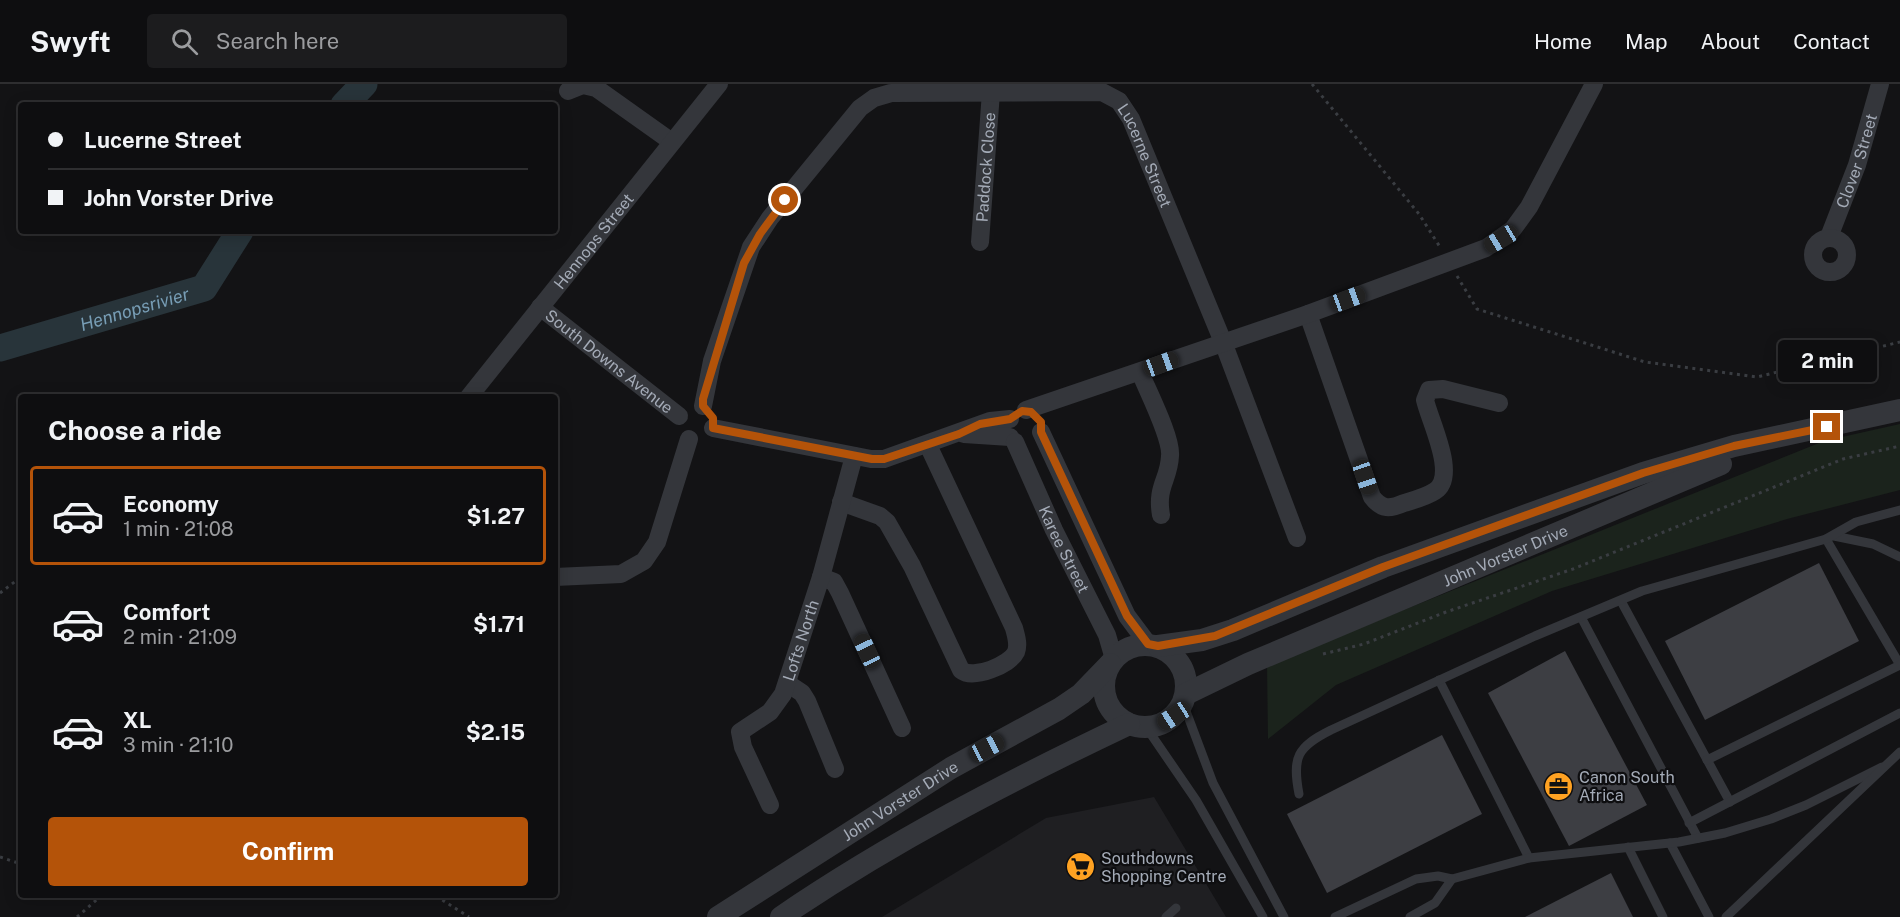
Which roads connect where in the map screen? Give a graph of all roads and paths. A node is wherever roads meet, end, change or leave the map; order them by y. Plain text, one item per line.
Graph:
1 (719, 84) edge
2 (1312, 84) edge
3 (1594, 84) edge
4 (1880, 84) edge
5 (568, 91) dead end
6 (991, 93) junction
7 (672, 142) junction
8 (1829, 237) dead end
9 (980, 242) dead end
10 (1448, 262) junction
11 (540, 306) junction
12 (1308, 314) junction
13 (1223, 342) junction
14 (1900, 342) edge
15 (1140, 372) junction
16 (1075, 393) junction
17 (471, 394) edge
18 (1499, 403) dead end
19 (703, 406) junction
20 (1900, 410) edge
21 (1018, 415) junction
22 (679, 416) junction
23 (1041, 427) junction
24 (1827, 427) junction
25 (713, 428) junction
26 (959, 434) junction
27 (1013, 439) junction
28 (689, 440) junction
29 (928, 445) junction
30 (1900, 446) edge
31 (854, 456) junction
32 (841, 502) junction
33 (1900, 510) edge
34 (1161, 515) dead end
35 (1082, 518) junction
36 (1054, 530) junction
37 (1297, 538) dead end
38 (1830, 538) junction
39 (1900, 557) edge
40 (558, 577) edge
41 (821, 577) junction
42 (18, 579) edge
43 (0, 592) edge
44 (1621, 601) junction
45 (1581, 617) junction
46 (1153, 645) junction
47 (1320, 655) dead end
48 (1112, 661) junction
49 (1900, 665) edge
50 (1439, 680) junction
51 (787, 683) junction
52 (1185, 698) junction
53 (1900, 713) edge
54 (1138, 726) junction
55 (902, 728) dead end
56 (1900, 752) edge
57 (1707, 760) junction
58 (1882, 766) junction
59 (835, 769) dead end
60 (1299, 794) dead end
61 (1730, 802) junction
62 (770, 805) dead end
63 (1689, 823) junction
64 (1698, 838) junction
65 (1670, 843) junction
66 (1628, 847) junction
67 (0, 857) edge
68 (1529, 858) junction
69 (18, 863) edge
70 (1452, 879) junction
71 (99, 898) edge
72 (439, 898) edge
73 (1176, 908) dead end
74 (77, 917) edge
75 (469, 917) edge
76 (718, 917) edge
77 (782, 917) edge
78 (1166, 917) edge
79 (1263, 917) edge
80 (1284, 917) edge
81 (1335, 917) edge
82 (1410, 917) edge
83 (1663, 917) edge
84 (1709, 917) edge
85 (1726, 917) edge

1 - 7 street, Hennops Street
2 - 10 path
3 - 10 street
4 - 8 street, Clover Street
5 - 7 street
6 - 9 street, Paddock Close
6 - 13 street, Lucerne Street
6 - 19 street, Lucerne Street
7 - 11 street, Hennops Street
10 - 12 street
10 - 14 path
11 - 17 street, Hennops Street
11 - 22 street, South Downs Avenue
12 - 13 street
12 - 18 street
13 - 15 street
13 - 37 street, Lucerne Street
15 - 16 street
15 - 34 street
16 - 21 street
16 - 23 street
19 - 22 street
19 - 25 street
20 - 24 street, John Vorster Drive
21 - 23 street
21 - 26 street
21 - 27 street
22 - 28 street
23 - 27 street
23 - 35 street, Karee Street
24 - 46 street, John Vorster Drive
24 - 52 street, John Vorster Drive
25 - 28 street
25 - 31 street
26 - 27 street
26 - 29 street
27 - 36 street, Karee Street
28 - 40 street
29 - 31 street
29 - 32 street
30 - 47 path
31 - 32 street, Lofts North
32 - 41 street, Lofts North
33 - 38 lane
35 - 36 street
35 - 46 street, Karee Street
36 - 48 street, Karee Street
38 - 39 lane
38 - 44 lane
38 - 49 lane
41 - 51 street, Lofts North
41 - 55 street
42 - 43 path
44 - 45 lane
44 - 57 lane
45 - 50 lane
45 - 63 lane
46 - 48 street
46 - 52 street
48 - 54 street
48 - 76 street, John Vorster Drive
49 - 57 lane
50 - 60 lane
50 - 68 lane
51 - 59 street
51 - 62 street, Lofts North
52 - 54 street
52 - 80 lane
53 - 61 lane
54 - 77 street
54 - 79 lane
56 - 58 lane
57 - 61 lane
58 - 64 lane
58 - 85 lane
61 - 63 lane
63 - 64 lane
64 - 65 lane
65 - 66 lane
65 - 84 lane
66 - 68 lane
66 - 83 lane
67 - 69 path
68 - 70 lane
70 - 81 lane
70 - 82 lane
71 - 74 path
72 - 75 path
73 - 78 lane

